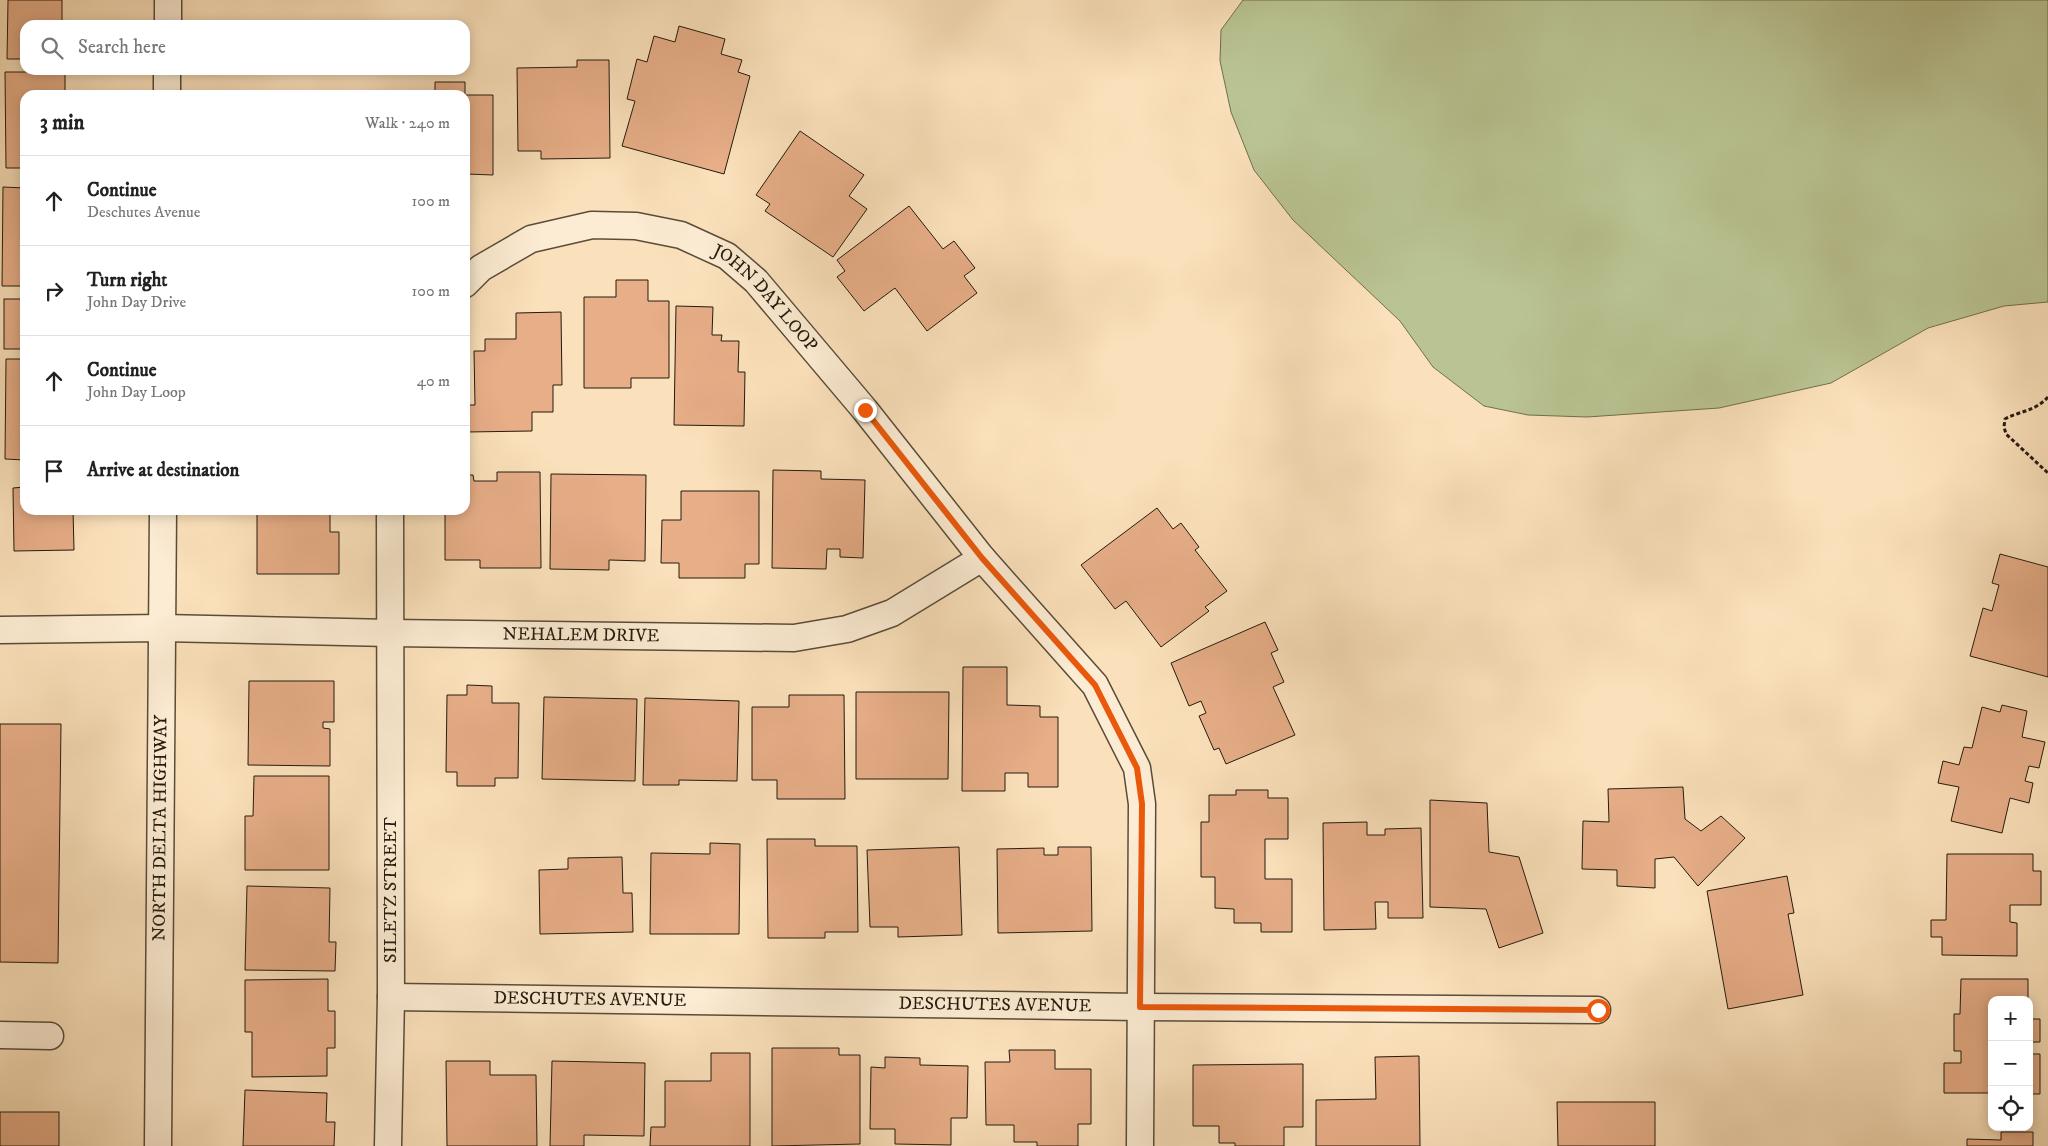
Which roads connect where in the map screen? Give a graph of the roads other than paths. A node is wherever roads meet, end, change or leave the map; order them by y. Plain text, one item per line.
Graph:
1 (168, 0) edge
2 (168, 20) edge
3 (167, 75) edge
4 (167, 90) edge
5 (470, 279) edge
6 (163, 515) edge
7 (390, 515) edge
8 (982, 558) junction
9 (162, 628) junction
10 (0, 630) edge
11 (390, 633) junction
12 (391, 997) junction
13 (1140, 1007) junction
14 (1598, 1010) dead end
15 (0, 1035) edge
16 (50, 1036) dead end
17 (158, 1146) edge
18 (388, 1146) edge
19 (1140, 1146) edge

1 - 2 street
3 - 4 street
5 - 8 street, JOHN DAY LOOP
6 - 9 street, NORTH DELTA HIGHWAY
7 - 11 street
8 - 11 street, NEHALEM DRIVE
8 - 13 street, JOHN DAY LOOP
9 - 10 street, NEHALEM DRIVE
9 - 11 street, NEHALEM DRIVE
9 - 17 street, NORTH DELTA HIGHWAY
11 - 12 street, SILETZ STREET
12 - 13 street, DESCHUTES AVENUE
12 - 18 street, SILETZ STREET
13 - 14 street, DESCHUTES AVENUE
13 - 19 street, JOHN DAY LOOP
15 - 16 street

